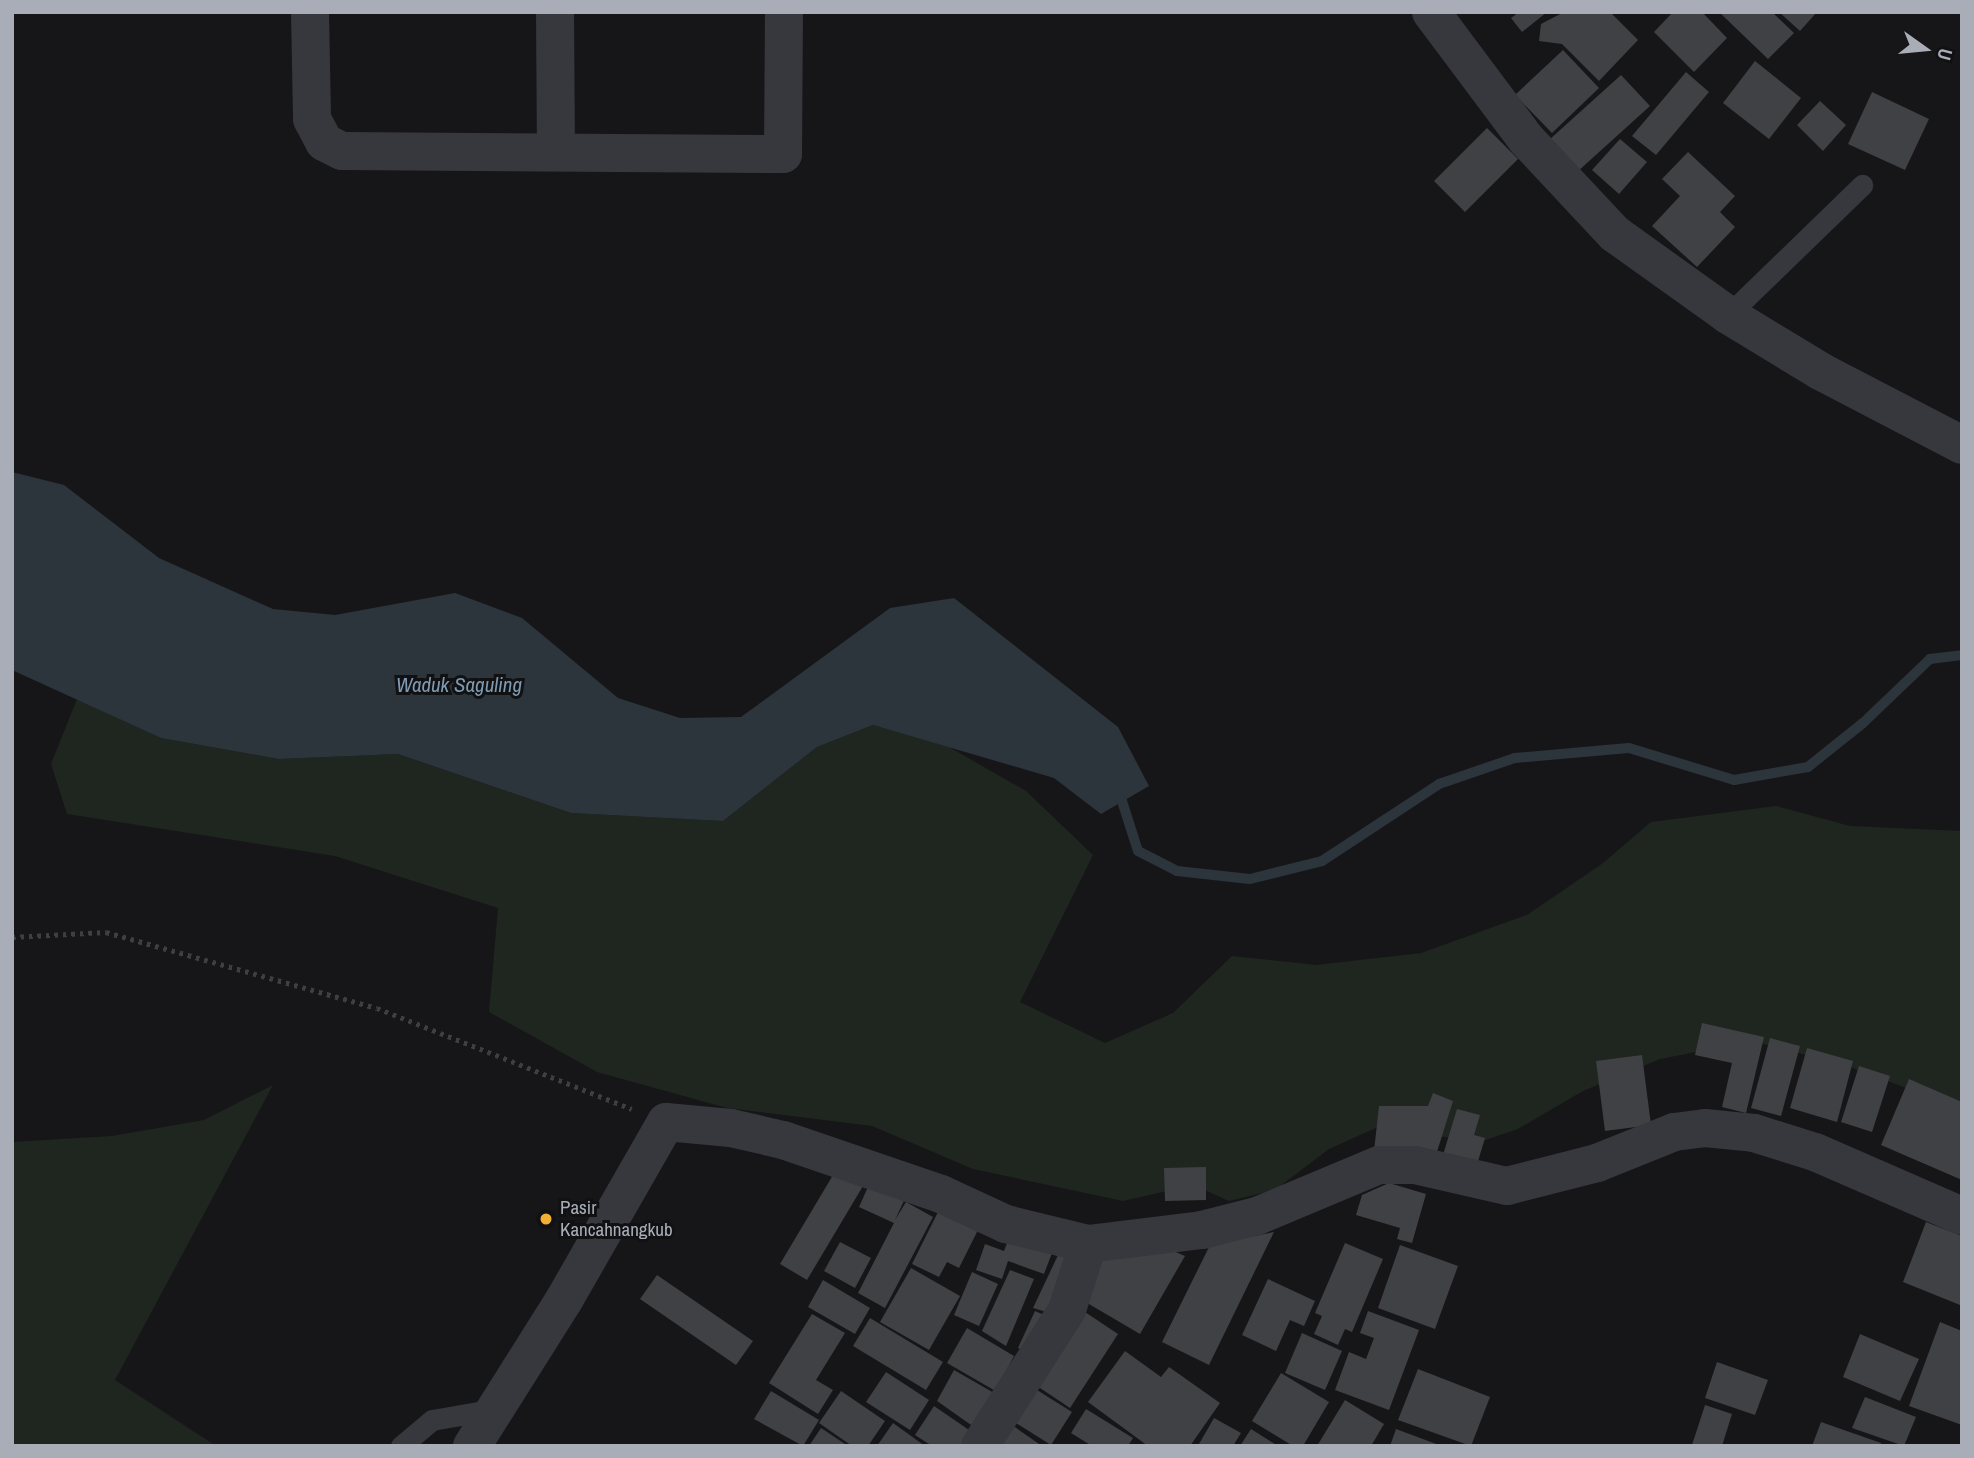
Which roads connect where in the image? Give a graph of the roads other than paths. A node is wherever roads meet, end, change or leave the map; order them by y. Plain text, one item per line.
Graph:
1 (310, 12) edge
2 (555, 12) edge
3 (784, 12) edge
4 (1431, 12) edge
5 (556, 152) junction
6 (1862, 185) dead end
7 (1728, 315) junction
8 (1962, 445) edge
9 (1962, 1216) edge
10 (1088, 1244) junction
11 (495, 1409) junction
12 (401, 1446) edge
13 (471, 1446) edge
14 (981, 1446) edge

1 - 5 street
2 - 5 street
3 - 5 street
4 - 7 street
6 - 7 lane
7 - 8 street
9 - 10 street
10 - 11 street
10 - 14 street
11 - 12 lane
11 - 13 street

